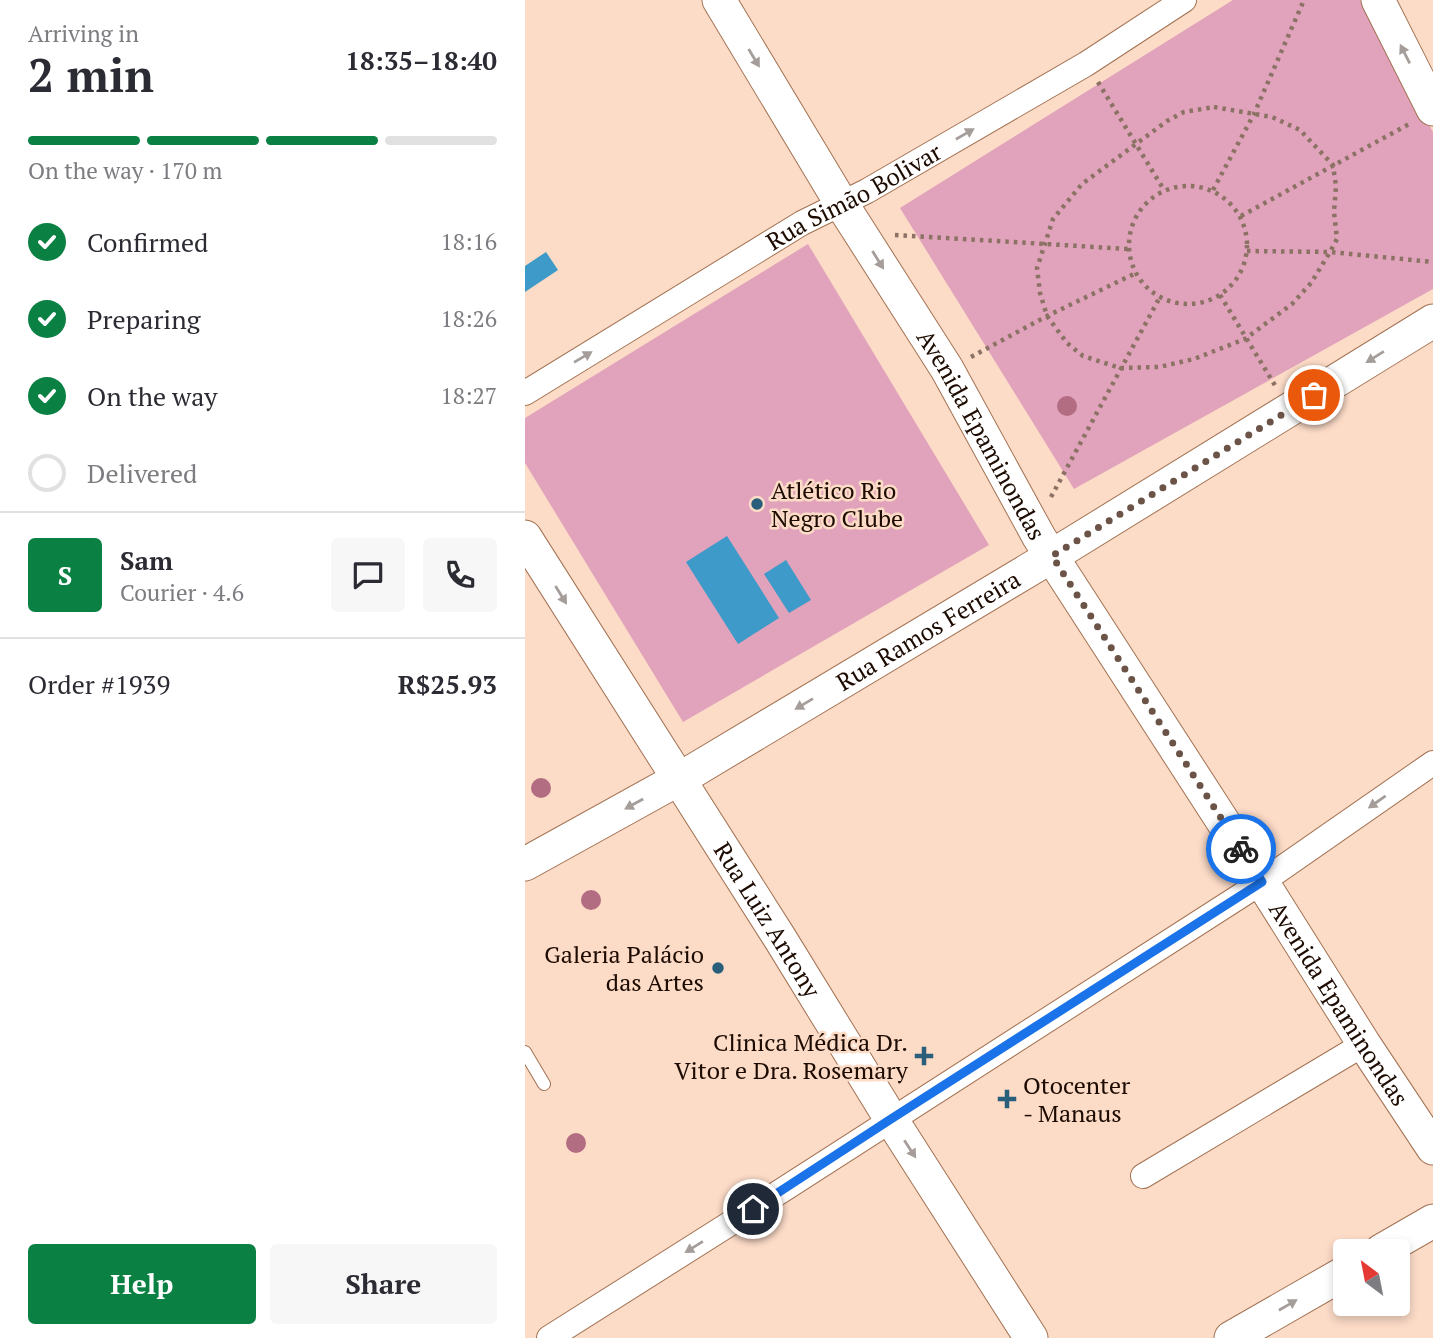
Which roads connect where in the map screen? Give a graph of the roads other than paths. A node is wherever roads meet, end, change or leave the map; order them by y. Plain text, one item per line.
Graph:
1 (719, 0) edge
2 (1184, 0) edge
3 (1378, 0) edge
4 (1427, 113) edge
5 (841, 203) junction
6 (1433, 321) edge
7 (525, 393) edge
8 (525, 537) edge
9 (1052, 556) junction
10 (1433, 763) edge
11 (679, 779) junction
12 (525, 864) edge
13 (1262, 882) junction
14 (1364, 1044) junction
15 (525, 1052) edge
16 (544, 1084) dead end
17 (891, 1119) junction
18 (1433, 1148) edge
19 (1143, 1175) dead end
20 (1433, 1221) edge
21 (1402, 1239) edge
22 (1333, 1279) edge
23 (549, 1338) edge
24 (1031, 1338) edge
25 (1231, 1338) edge

1 -> 5 street, Avenida Epaminondas
5 -> 2 street, Rua Simão Bolivar
4 -> 3 street
7 -> 5 street, Rua Simão Bolivar
5 -> 9 street, Avenida Epaminondas
6 -> 9 street, Rua Ramos Ferreira
8 -> 11 street, Rua Luiz Antony
9 -> 11 street, Rua Ramos Ferreira
9 - 13 street, Avenida Epaminondas
10 -> 13 street
11 -> 12 street, Rua Ramos Ferreira
11 - 17 street, Rua Luiz Antony
13 - 14 street, Avenida Epaminondas
13 - 17 street
14 - 18 street, Avenida Epaminondas
14 - 19 street
15 - 16 lane
17 -> 23 street
17 -> 24 street, Rua Luiz Antony
20 - 21 street
25 -> 22 street

